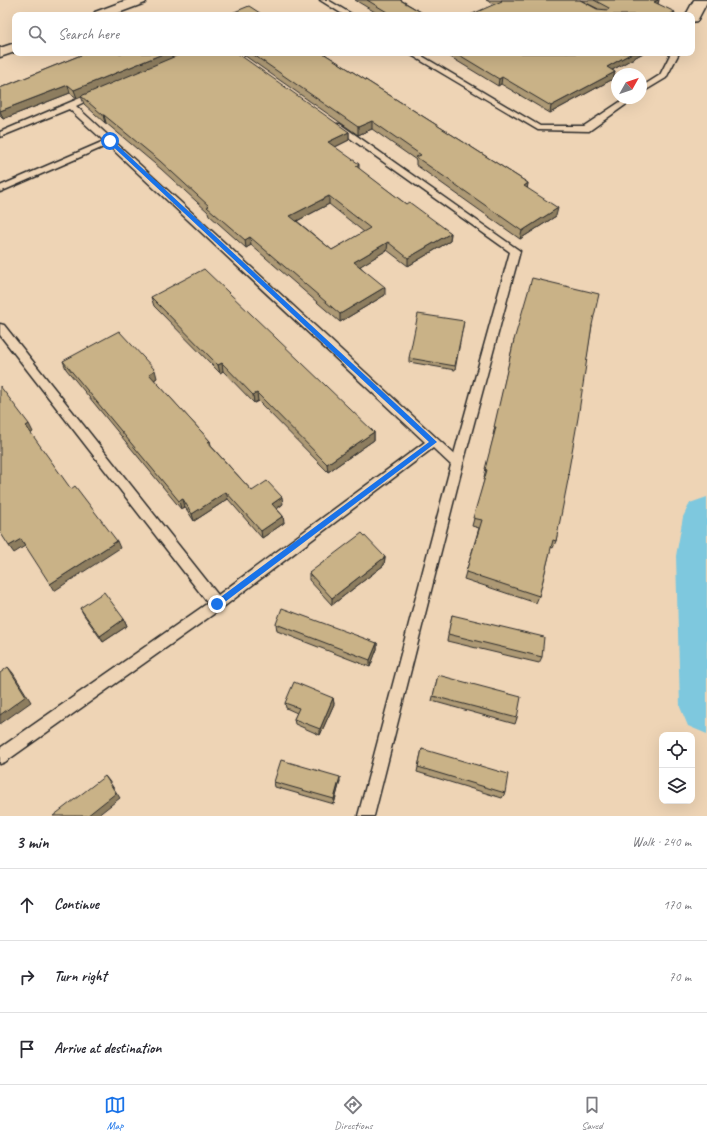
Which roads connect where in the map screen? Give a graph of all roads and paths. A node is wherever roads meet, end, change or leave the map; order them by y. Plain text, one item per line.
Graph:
1 (140, 0) edge
2 (324, 0) edge
3 (701, 0) edge
4 (108, 12) edge
5 (344, 12) edge
6 (695, 12) edge
7 (12, 48) edge
8 (0, 53) edge
9 (417, 56) edge
10 (673, 56) edge
11 (647, 87) edge
12 (100, 93) edge
13 (621, 104) edge
14 (70, 106) junction
15 (329, 120) edge
16 (0, 135) edge
17 (110, 141) junction
18 (0, 189) edge
19 (0, 328) edge
20 (433, 442) junction
21 (458, 464) junction
22 (217, 604) junction
23 (0, 757) edge
24 (366, 816) edge

1 - 4 street
2 - 5 lane
3 - 6 street
7 - 8 street
9 - 13 lane
10 - 11 lane
12 - 14 lane
14 - 16 lane
14 - 17 lane
15 - 21 lane
17 - 18 lane
17 - 20 lane
19 - 22 lane
20 - 21 lane
20 - 22 lane
21 - 24 lane
22 - 23 lane

